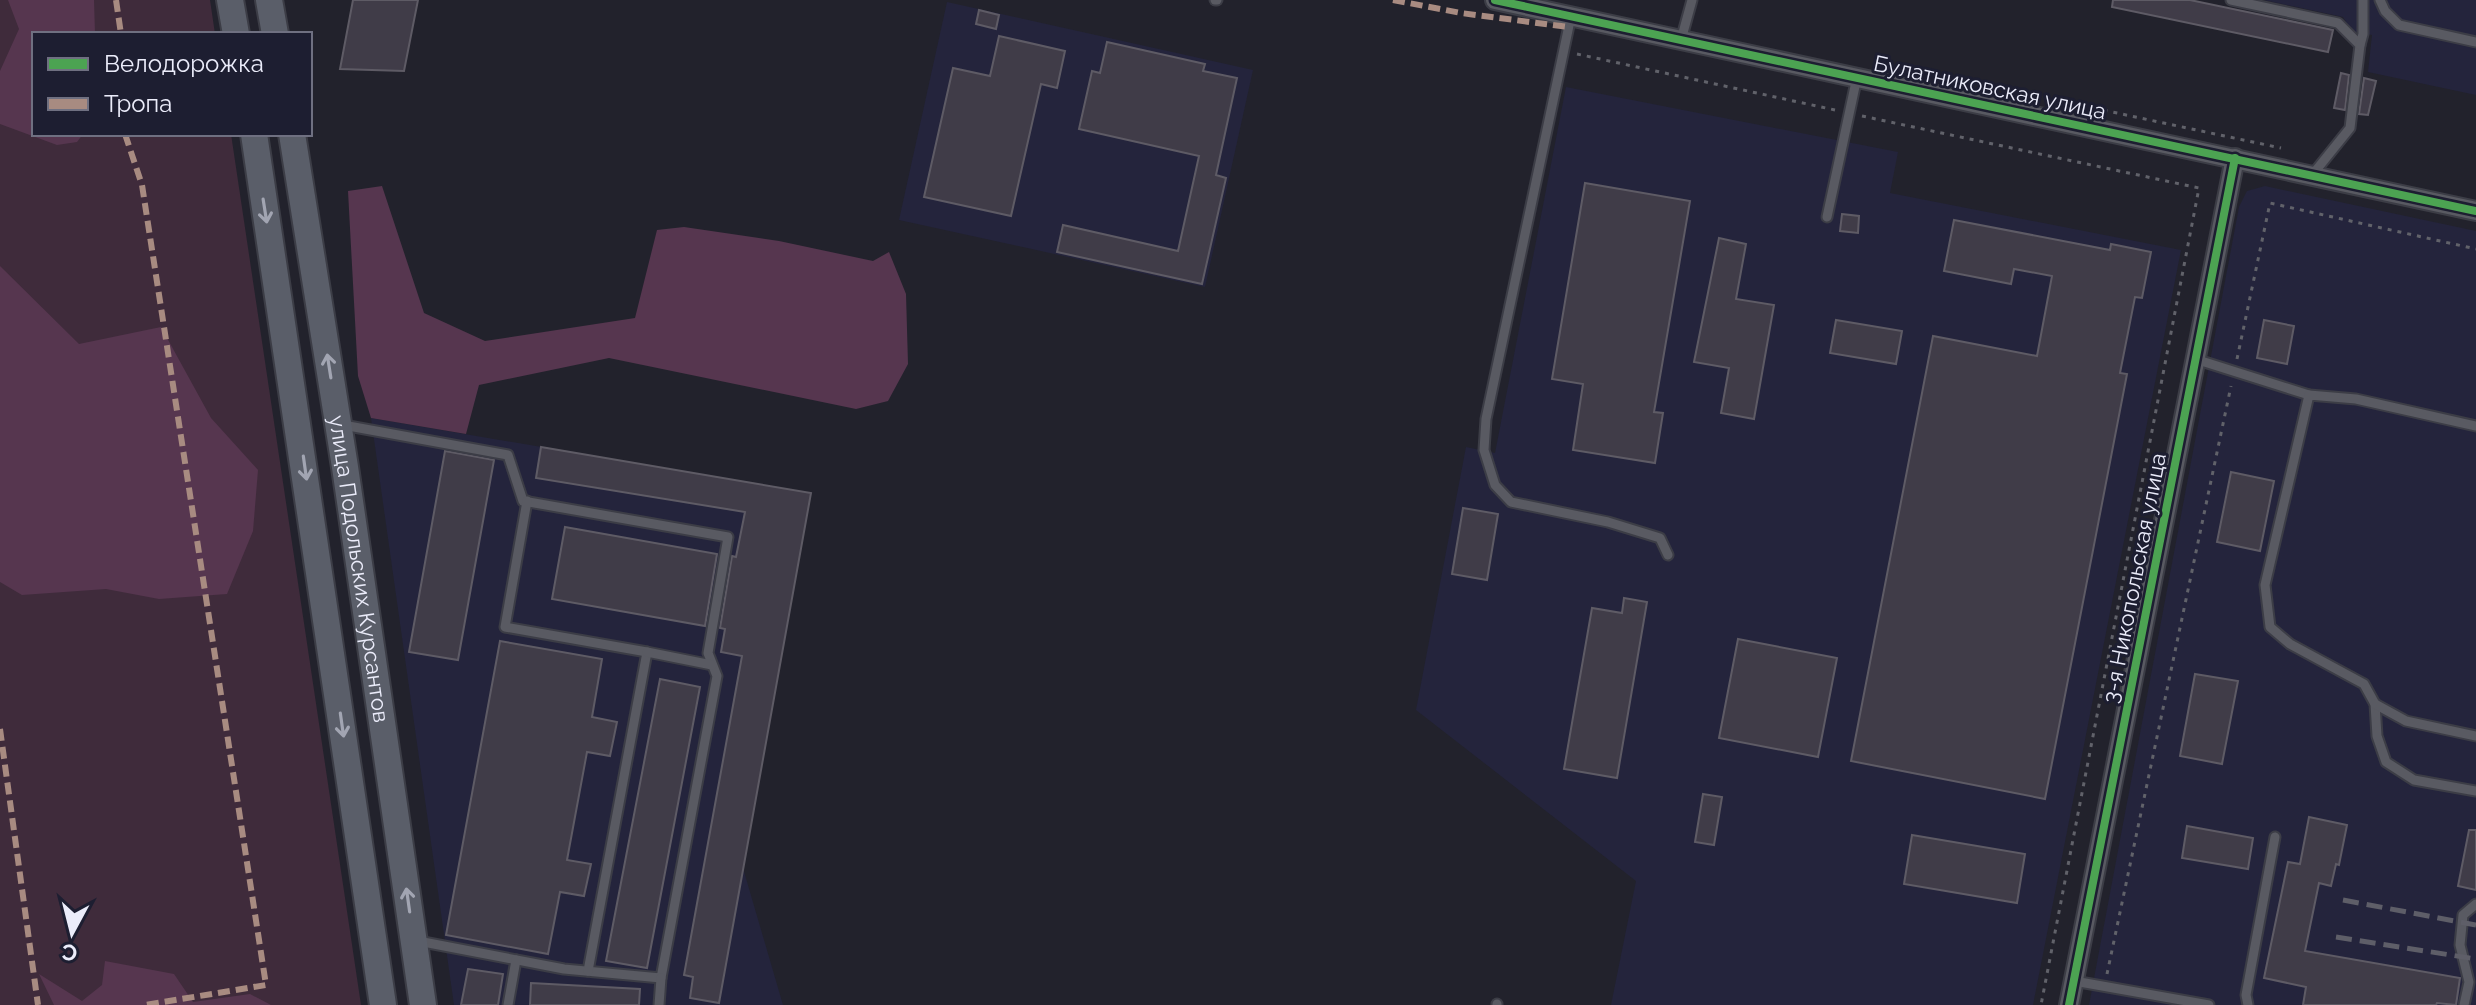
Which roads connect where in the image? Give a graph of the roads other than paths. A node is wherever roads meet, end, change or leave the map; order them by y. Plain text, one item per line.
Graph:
1 (230, 0) edge
2 (269, 0) edge
3 (1495, 0) edge
4 (1692, 0) edge
5 (2231, 0) edge
6 (2363, 0) edge
7 (2380, 0) edge
8 (1571, 16) junction
9 (236, 32) edge
10 (275, 32) edge
11 (1681, 40) junction
12 (2476, 42) edge
13 (2360, 45) junction
14 (1857, 77) junction
15 (254, 136) edge
16 (292, 136) edge
17 (2235, 158) junction
18 (2313, 174) junction
19 (2476, 211) edge
20 (1827, 217) dead end
21 (2195, 359) junction
22 (2309, 395) junction
23 (338, 424) junction
24 (2476, 426) edge
25 (527, 501) junction
26 (1668, 555) dead end
27 (647, 652) junction
28 (712, 665) junction
29 (2375, 704) junction
30 (2476, 736) edge
31 (2476, 791) edge
32 (2275, 837) dead end
33 (2476, 904) edge
34 (414, 941) junction
35 (516, 960) junction
36 (588, 971) junction
37 (661, 978) junction
38 (2074, 981) junction
39 (383, 1005) edge
40 (423, 1005) edge
41 (508, 1005) edge
42 (659, 1005) edge
43 (2069, 1005) edge
44 (2209, 1005) edge
45 (2248, 1005) edge
46 (2464, 1005) edge

1 - 9 main road
2 - 10 main road
3 - 8 street, Булатниковская улица
4 - 11 lane
5 - 13 lane
6 - 13 lane
7 - 12 lane
8 - 11 street, Булатниковская улица
8 - 26 lane
11 - 14 street, Булатниковская улица
13 - 18 lane
14 - 17 street, Булатниковская улица
14 - 20 lane
15 -> 39 main road, улица Подольских Курсантов
23 -> 16 main road, улица Подольских Курсантов
17 - 18 street, Булатниковская улица
17 - 21 street, 3-я Никопольская улица
18 - 19 street, Булатниковская улица
21 - 22 lane
21 - 38 street, 3-я Никопольская улица
22 - 24 lane
22 - 29 lane
23 - 25 lane
34 -> 23 main road, улица Подольских Курсантов
25 - 27 lane
25 - 28 lane
27 - 28 lane
27 - 36 lane
28 - 37 lane
29 - 30 lane
29 - 31 lane
32 - 45 lane
33 - 46 lane
34 - 35 lane
34 - 40 main road, улица Подольских Курсантов
35 - 36 lane
35 - 41 lane
36 - 37 lane
37 - 42 lane
38 - 43 street, 3-я Никопольская улица
38 - 44 lane

